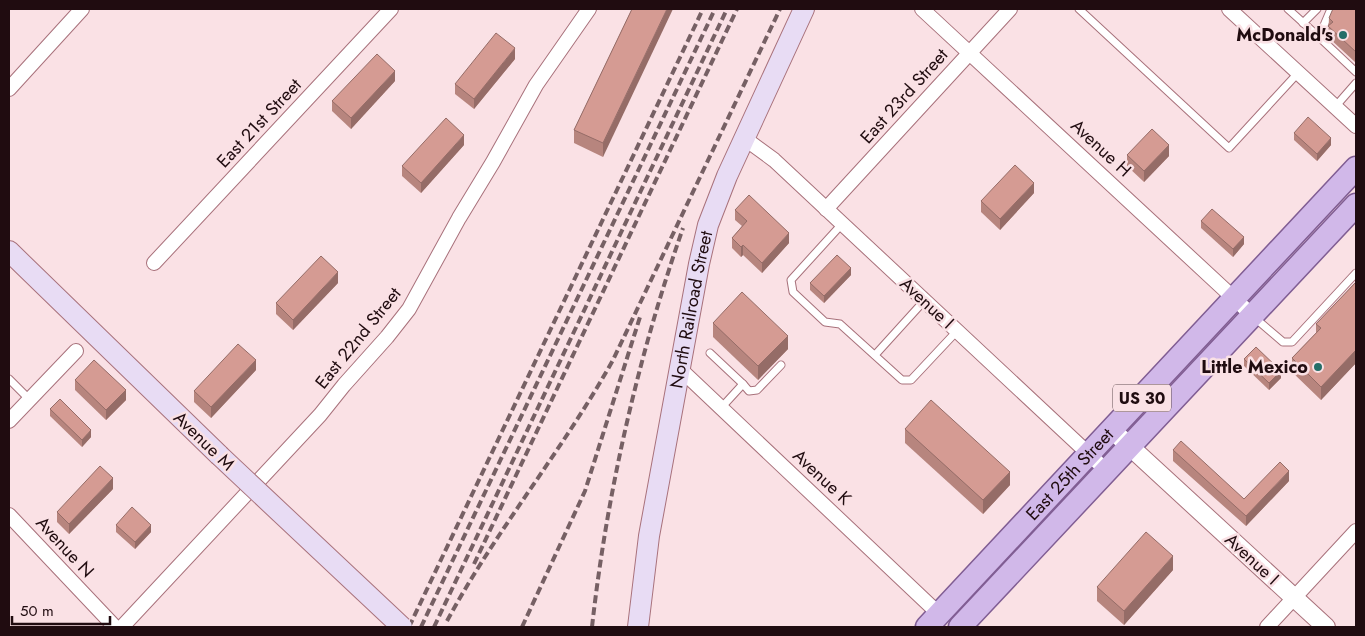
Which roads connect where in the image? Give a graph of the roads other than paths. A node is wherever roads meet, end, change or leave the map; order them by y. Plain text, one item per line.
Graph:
1 (82, 9) edge
2 (392, 9) edge
3 (589, 9) edge
4 (804, 9) edge
5 (922, 9) edge
6 (1010, 9) edge
7 (1079, 9) edge
8 (1229, 9) edge
9 (1288, 9) edge
10 (1317, 9) edge
11 (1331, 9) edge
12 (1303, 23) junction
13 (1319, 37) junction
14 (969, 52) junction
15 (1356, 72) edge
16 (1298, 73) junction
17 (1356, 83) edge
18 (9, 88) edge
19 (1335, 107) junction
20 (1356, 126) edge
21 (744, 138) junction
22 (1356, 168) edge
23 (1356, 205) edge
24 (826, 209) junction
25 (842, 224) junction
26 (9, 251) edge
27 (154, 263) dead end
28 (1356, 273) edge
29 (1235, 300) junction
30 (924, 301) junction
31 (1253, 316) junction
32 (957, 331) junction
33 (76, 351) dead end
34 (710, 353) dead end
35 (874, 356) junction
36 (781, 365) dead end
37 (679, 368) junction
38 (9, 379) edge
39 (743, 384) junction
40 (29, 399) junction
41 (721, 408) junction
42 (9, 421) edge
43 (1112, 430) junction
44 (1130, 446) junction
45 (1089, 454) junction
46 (1107, 471) junction
47 (9, 515) edge
48 (1356, 531) edge
49 (1294, 598) junction
50 (933, 621) edge
51 (114, 627) edge
52 (122, 627) edge
53 (402, 627) edge
54 (638, 627) edge
55 (960, 627) edge
56 (1267, 627) edge
57 (1326, 627) edge

1 - 18 street
2 - 27 street, East 21st Street
3 - 52 street, East 22nd Street
4 - 21 main road, North Railroad Street
5 - 14 street, Avenue H
6 - 14 street, East 23rd Street
7 - 16 lane
8 - 16 street
9 - 12 lane
10 - 12 lane
11 - 13 lane
12 - 13 lane
13 - 15 lane
14 - 24 street, East 23rd Street
14 - 29 street, Avenue H
16 - 19 street
17 - 19 lane
19 - 20 street
21 - 24 street, Avenue I
21 - 37 main road, North Railroad Street
22 - 29 main road, East 25th Street / US 30
23 - 31 main road, East 25th Street / US 30
24 - 25 street, Avenue I
25 - 30 street, Avenue I
25 - 35 lane
26 - 53 main road, Avenue M, bridge
28 - 31 lane
29 - 31 street, Avenue H
29 - 43 main road, East 25th Street / US 30
30 - 32 street, Avenue I
30 - 35 lane
31 - 44 main road, East 25th Street / US 30
32 - 35 lane
32 - 45 street, Avenue I
33 - 40 street
34 - 39 lane
36 - 39 lane
37 - 41 street, Avenue K
37 - 54 main road, North Railroad Street
38 - 40 lane
39 - 41 lane
40 - 42 street
41 - 50 street, Avenue K
43 - 44 street, Avenue I
43 - 45 main road, East 25th Street / US 30
44 - 46 main road, East 25th Street / US 30
44 - 49 street, Avenue I
45 - 46 street, Avenue I
45 - 50 main road, East 25th Street / US 30
46 - 55 main road, East 25th Street / US 30
47 - 51 street, Avenue N
48 - 49 street
49 - 56 street
49 - 57 street, Avenue I

